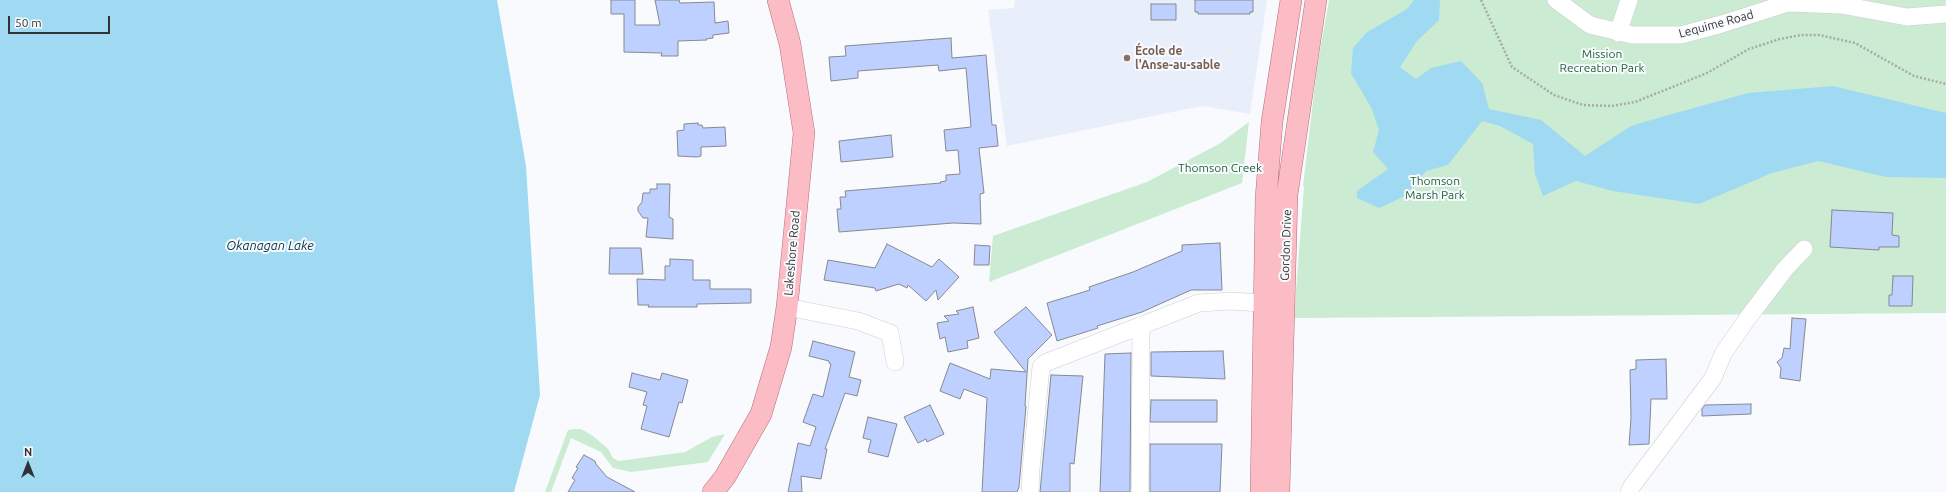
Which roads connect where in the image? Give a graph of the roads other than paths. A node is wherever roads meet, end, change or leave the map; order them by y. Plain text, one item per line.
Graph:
1 (778, 0) edge
2 (1291, 0) edge
3 (1316, 0) edge
4 (1556, 0) edge
5 (1629, 0) edge
6 (1946, 14) edge
7 (1618, 33) junction
8 (1804, 249) dead end
9 (1274, 304) junction
10 (787, 307) junction
11 (1141, 325) junction
12 (895, 362) dead end
13 (713, 492) edge
14 (1030, 492) edge
15 (1140, 492) edge
16 (1261, 492) edge
17 (1279, 492) edge
18 (1629, 492) edge

1 - 10 main road, Lakeshore Road
2 - 9 main road, Gordon Drive
3 - 9 main road, Gordon Drive
4 - 7 street, Lequime Road
5 - 7 street
6 - 7 street, Lequime Road
8 - 18 street
9 - 11 street
9 - 16 main road, Gordon Drive
9 - 17 main road, Gordon Drive
10 - 12 street
10 - 13 main road, Lakeshore Road
11 - 14 street
11 - 15 street

